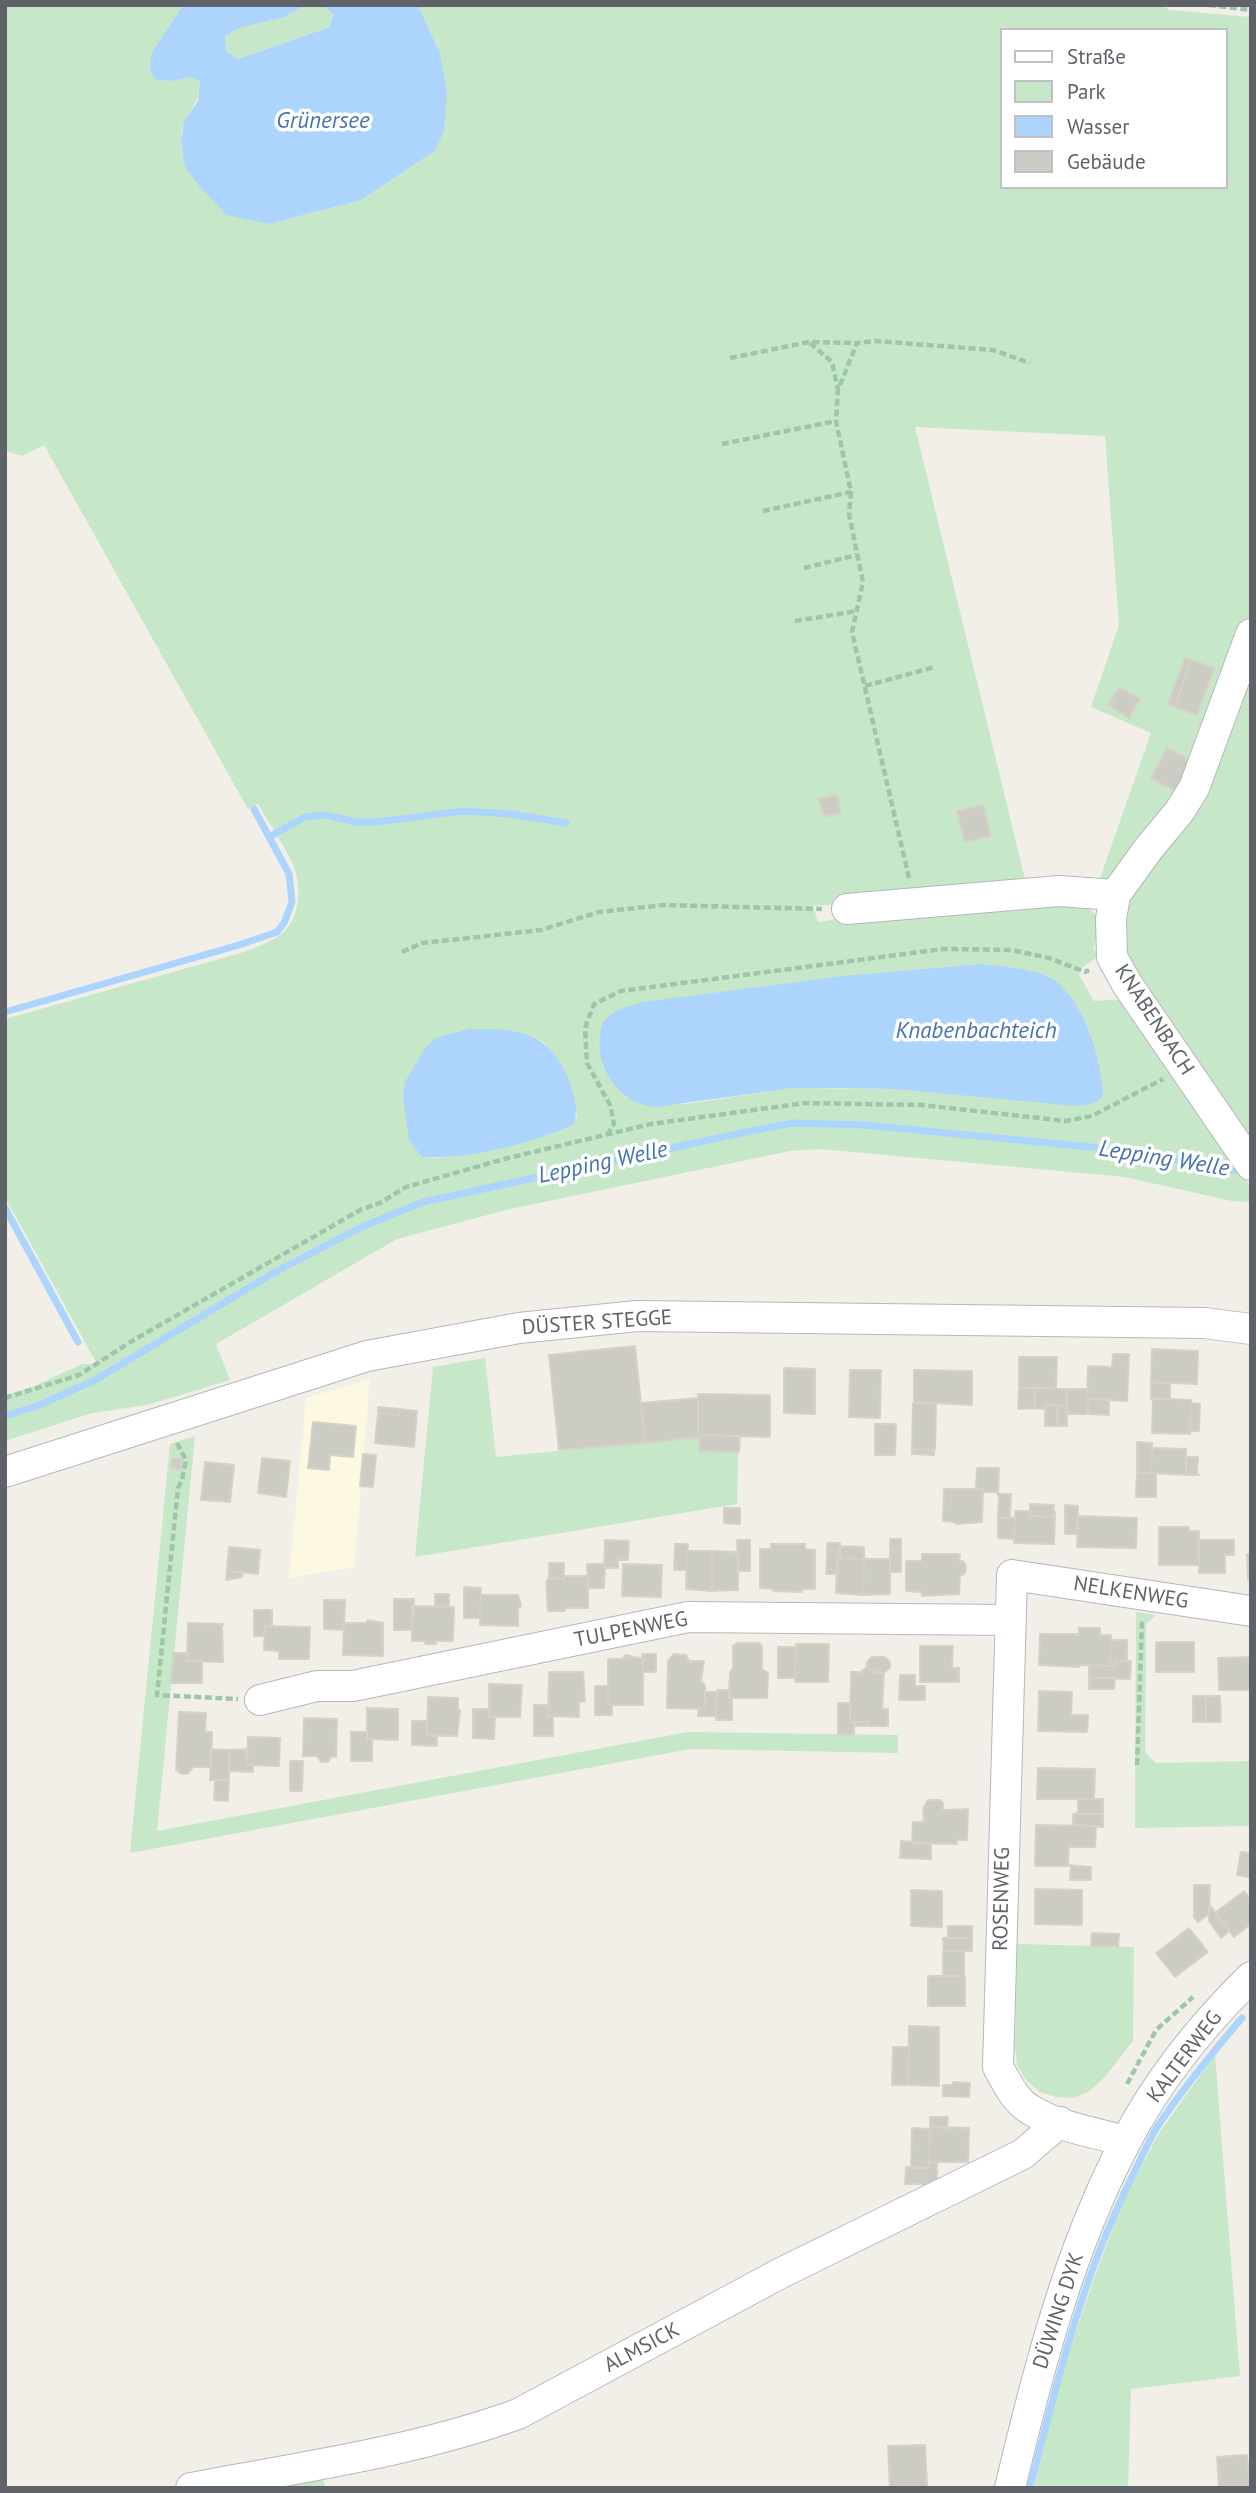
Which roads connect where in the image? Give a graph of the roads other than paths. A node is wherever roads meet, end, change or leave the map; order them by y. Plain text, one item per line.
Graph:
1 (1251, 634) edge
2 (1115, 895) junction
3 (847, 909) road end
4 (1247, 1158) edge
5 (1251, 1329) edge
6 (5, 1472) edge
7 (1012, 1575) joint
8 (1251, 1611) edge
9 (1009, 1620) junction
10 (260, 1700) road end
11 (1251, 1977) edge
12 (1060, 2122) junction
13 (1126, 2141) junction
14 (191, 2488) edge
15 (1010, 2488) edge

1 - 2 street, KNABENBACH
2 - 3 street
2 - 4 street, KNABENBACH
5 - 6 street, DÜSTER STEGGE
7 - 8 street, NELKENWEG
7 - 9 street, ROSENWEG
9 - 10 street, TULPENWEG
9 - 12 street, ROSENWEG
11 - 13 street, KALTERWEG
12 - 13 street, ROSENWEG
12 - 14 street, ALMSICK
13 - 15 street, DÜWING DYK

